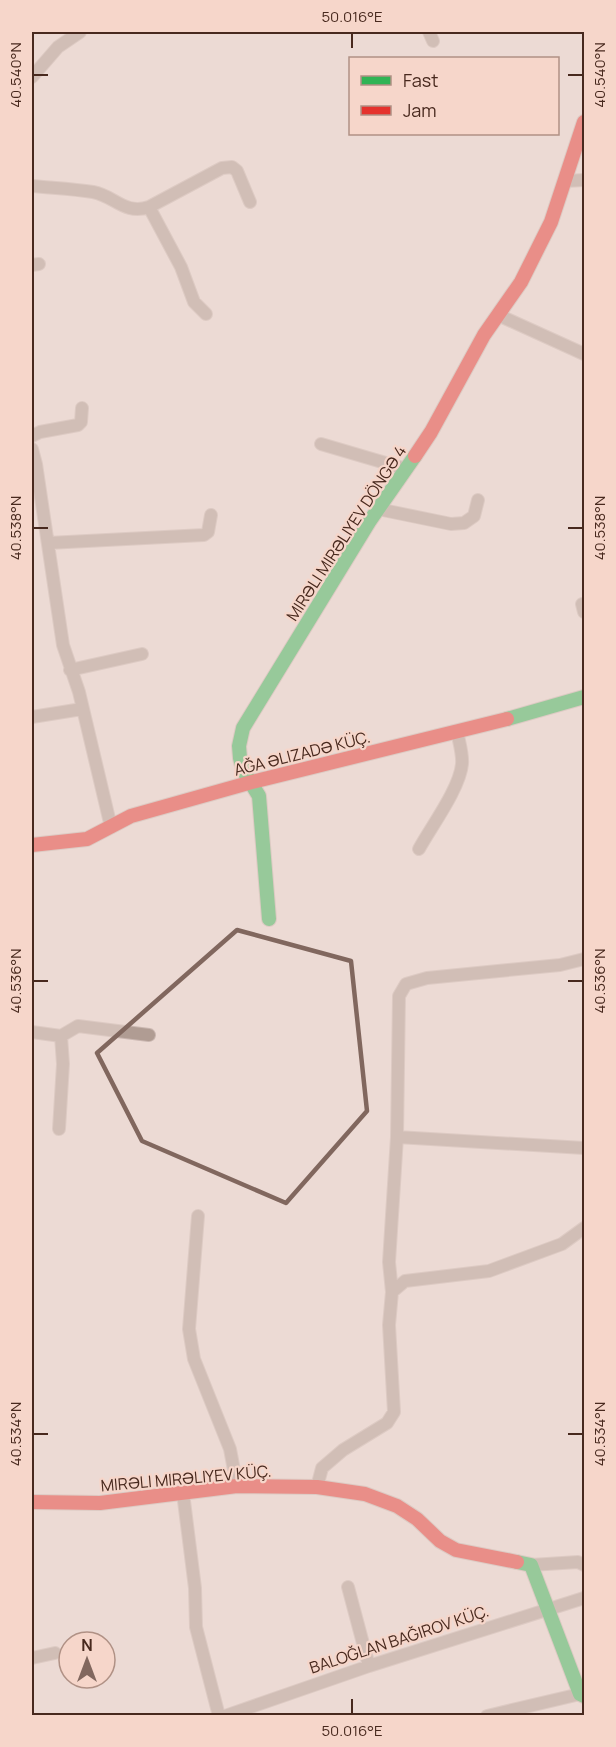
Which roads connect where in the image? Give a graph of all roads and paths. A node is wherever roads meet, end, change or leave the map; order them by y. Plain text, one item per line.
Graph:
1 (80, 32) edge
2 (32, 77) edge
3 (585, 122) edge
4 (585, 180) edge
5 (566, 181) junction
6 (32, 186) edge
7 (250, 202) dead end
8 (149, 207) junction
9 (206, 314) dead end
10 (498, 315) junction
11 (585, 354) edge
12 (82, 408) dead end
13 (32, 436) edge
14 (321, 444) dead end
15 (32, 448) edge
16 (406, 469) junction
17 (478, 500) dead end
18 (378, 509) junction
19 (211, 515) dead end
20 (48, 543) junction
21 (142, 654) dead end
22 (70, 670) junction
23 (585, 697) edge
24 (82, 708) junction
25 (32, 717) edge
26 (457, 731) junction
27 (252, 782) junction
28 (111, 827) junction
29 (32, 845) edge
30 (419, 849) dead end
31 (269, 919) dead end
32 (585, 959) edge
33 (32, 1032) edge
34 (149, 1035) dead end
35 (61, 1036) junction
36 (59, 1129) dead end
37 (397, 1137) junction
38 (585, 1149) edge
39 (198, 1216) dead end
40 (585, 1228) edge
41 (392, 1292) junction
42 (237, 1486) junction
43 (317, 1487) junction
44 (183, 1493) junction
45 (32, 1502) edge
46 (531, 1565) junction
47 (585, 1565) edge
48 (348, 1587) dead end
49 (585, 1598) edge
50 (548, 1608) junction
51 (56, 1653) dead end
52 (32, 1659) edge
53 (369, 1666) junction
54 (582, 1695) edge
55 (219, 1716) edge
56 (225, 1716) edge
57 (487, 1716) edge

1 - 2 street
3 - 5 street, MIRƏLI MIRƏLIYEV DÖNGƏ 4
4 - 5 street
5 - 10 street, MIRƏLI MIRƏLIYEV DÖNGƏ 4
6 - 8 street
7 - 8 street
8 - 9 street
10 - 11 street
10 - 16 street, MIRƏLI MIRƏLIYEV DÖNGƏ 4
12 - 13 street
14 - 16 street
15 - 20 street
16 - 18 street, MIRƏLI MIRƏLIYEV DÖNGƏ 4
17 - 18 street
18 - 27 street, MIRƏLI MIRƏLIYEV DÖNGƏ 4
19 - 20 street
20 - 22 street
21 - 22 street
22 - 24 street
23 - 26 street, AĞA ƏLIZADƏ KÜÇ.
24 - 25 street
24 - 28 street
26 - 27 street, AĞA ƏLIZADƏ KÜÇ.
26 - 30 street
27 - 28 street, AĞA ƏLIZADƏ KÜÇ.
27 - 31 street, MIRƏLI MIRƏLIYEV DÖNGƏ 4
28 - 29 street, AĞA ƏLIZADƏ KÜÇ.
32 - 37 street
33 - 35 street
34 - 35 street
35 - 36 street
37 - 38 street
37 - 41 street
39 - 42 street
40 - 41 street
41 - 43 street
42 - 43 street, MIRƏLI MIRƏLIYEV KÜÇ.
42 - 44 street, MIRƏLI MIRƏLIYEV KÜÇ.
43 - 46 street, MIRƏLI MIRƏLIYEV KÜÇ.
44 - 45 street, MIRƏLI MIRƏLIYEV KÜÇ.
44 - 55 street
46 - 47 street
46 - 50 street
48 - 53 street
49 - 50 street
50 - 53 street
50 - 54 street
51 - 52 street
53 - 56 street
54 - 57 street

